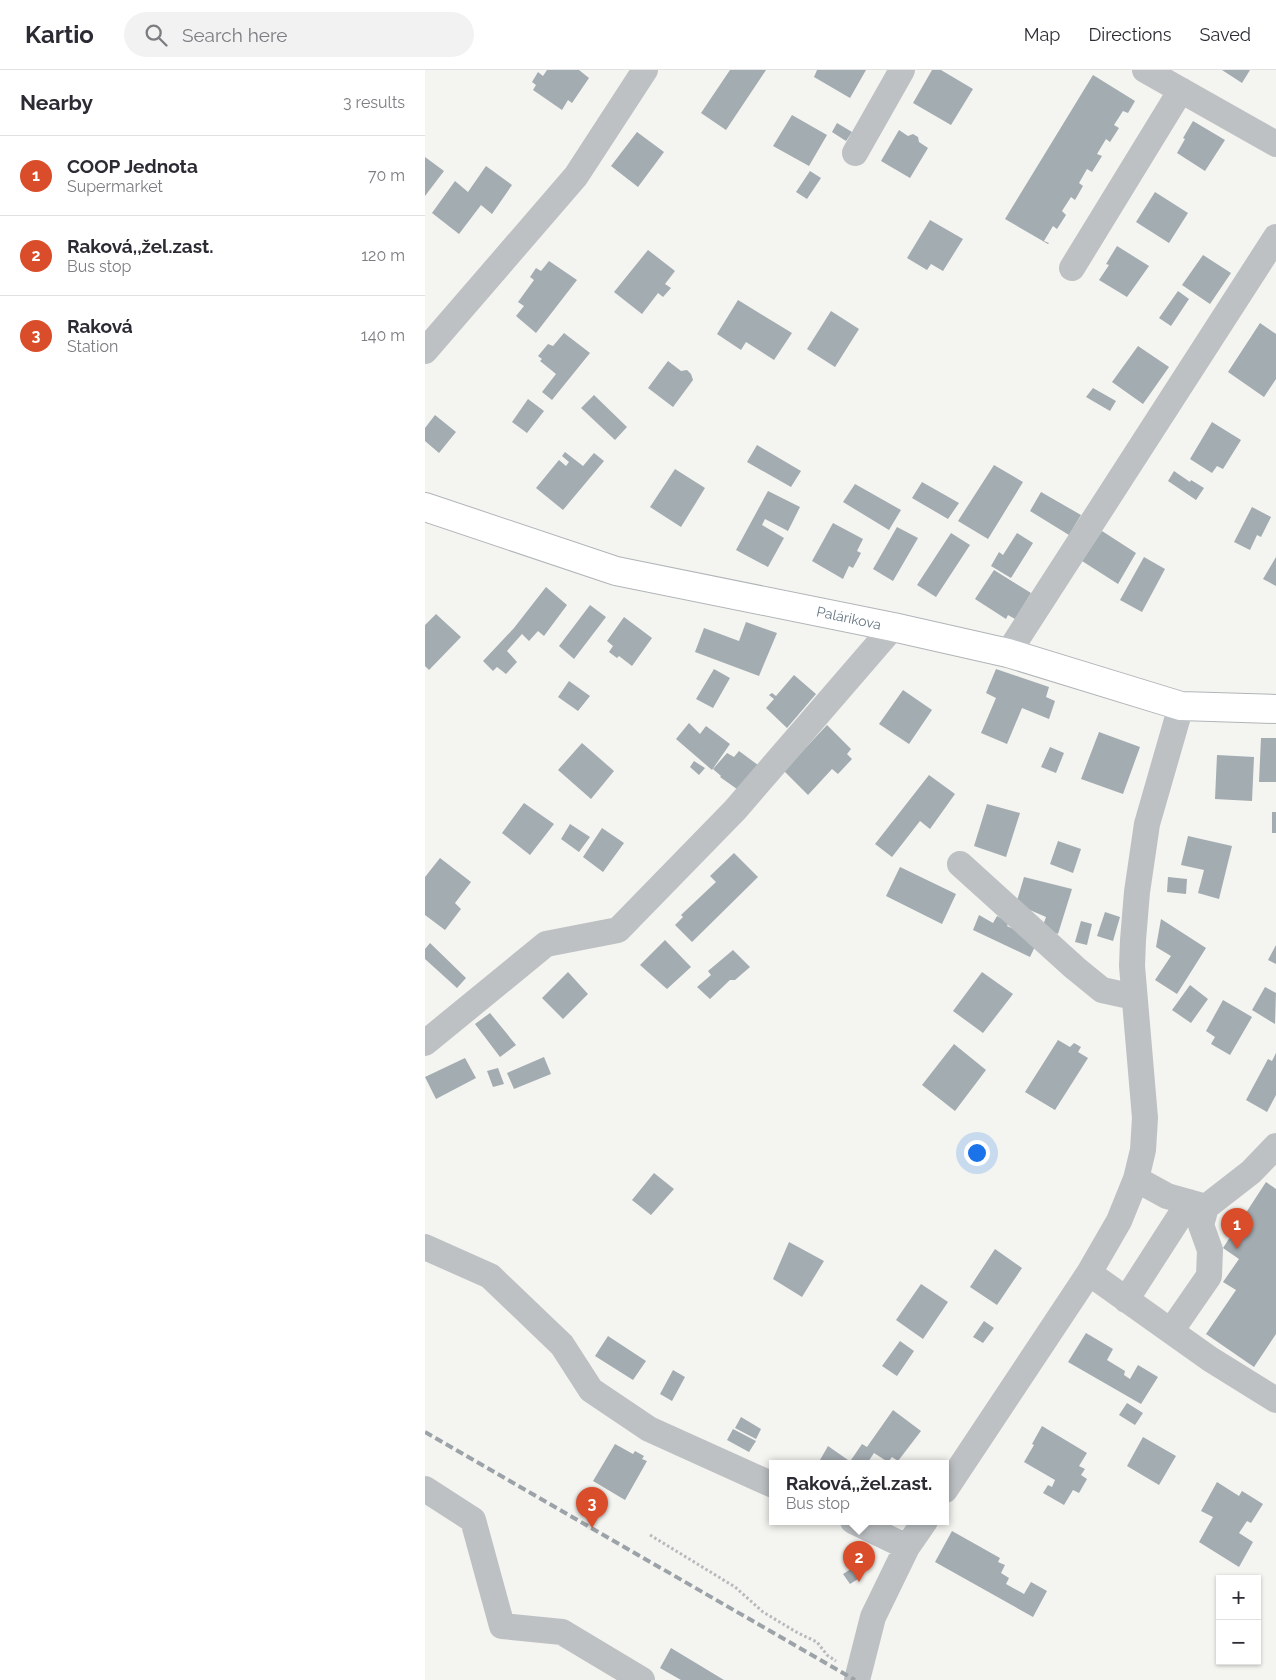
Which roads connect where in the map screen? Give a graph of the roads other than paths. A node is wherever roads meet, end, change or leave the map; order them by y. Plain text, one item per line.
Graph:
1 (645, 70) edge
2 (902, 70) edge
3 (1145, 70) edge
4 (1181, 90) junction
5 (1276, 144) edge
6 (855, 153) dead end
7 (1276, 237) edge
8 (1072, 268) dead end
9 (425, 351) edge
10 (425, 507) edge
11 (893, 627) junction
12 (1008, 653) junction
13 (1181, 706) junction
14 (1276, 709) edge
15 (960, 864) dead end
16 (1134, 997) junction
17 (425, 1043) edge
18 (1276, 1146) edge
19 (1136, 1179) junction
20 (1198, 1204) junction
21 (425, 1247) edge
22 (1089, 1273) junction
23 (1126, 1300) junction
24 (1171, 1331) junction
25 (1276, 1400) edge
26 (769, 1483) edge
27 (949, 1484) edge
28 (428, 1499) edge
29 (861, 1525) edge
30 (922, 1525) edge
31 (907, 1547) junction
32 (858, 1677) edge
33 (641, 1680) edge

1 - 9 street
2 - 6 street
3 - 4 street
4 - 5 street
4 - 8 street
7 - 12 street
10 - 11 main road, Palárikova
11 - 12 main road, Palárikova
11 - 17 street
12 - 13 main road, Palárikova
13 - 14 main road, Palárikova
13 - 16 street
15 - 16 street
16 - 19 street
18 - 20 street
19 - 20 street
19 - 22 street
20 - 23 street
20 - 24 street
21 - 26 street
22 - 23 street
22 - 27 street
23 - 24 street
24 - 25 street
28 - 33 street
29 - 31 street
30 - 31 street
31 - 32 street

